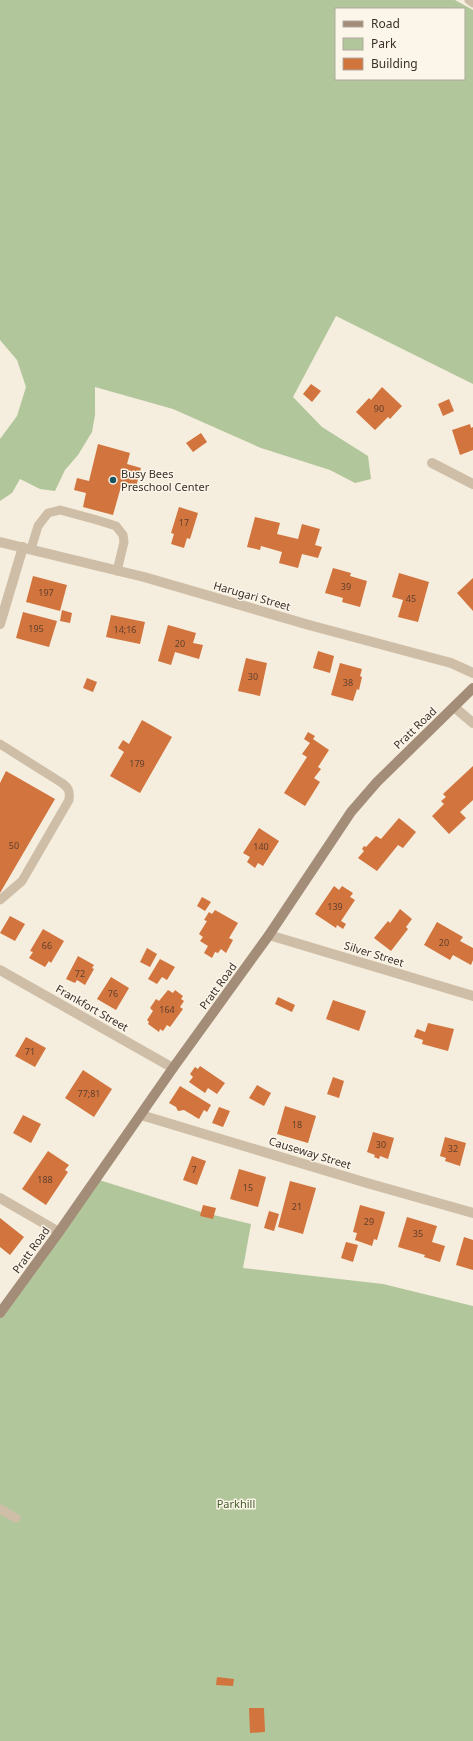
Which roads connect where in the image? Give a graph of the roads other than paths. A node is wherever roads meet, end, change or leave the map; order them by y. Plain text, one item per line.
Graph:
1 (469, 0) edge
2 (473, 3) edge
3 (432, 463) dead end
4 (473, 484) edge
5 (0, 542) edge
6 (27, 548) junction
7 (117, 571) junction
8 (0, 624) edge
9 (473, 673) edge
10 (473, 688) edge
11 (454, 707) junction
12 (473, 723) edge
13 (0, 744) edge
14 (0, 900) edge
15 (269, 935) junction
16 (0, 970) edge
17 (473, 996) edge
18 (173, 1068) junction
19 (141, 1115) junction
20 (0, 1198) edge
21 (473, 1213) edge
22 (59, 1232) junction
23 (0, 1313) edge
24 (0, 1509) edge
25 (16, 1518) dead end

1 - 2 lane
3 - 4 street
5 - 6 street, Harugari Street
6 - 7 street, Harugari Street
6 - 7 lane
6 - 8 street
7 - 9 street, Harugari Street
10 - 11 street, Pratt Road
11 - 12 street
11 - 15 street, Pratt Road
13 - 14 lane
15 - 17 street, Silver Street
15 - 18 street, Pratt Road
16 - 18 street, Frankfort Street
18 - 19 street, Pratt Road
19 - 21 street, Causeway Street
19 - 22 street, Pratt Road
20 - 22 street
22 - 23 street, Pratt Road
24 - 25 lane

